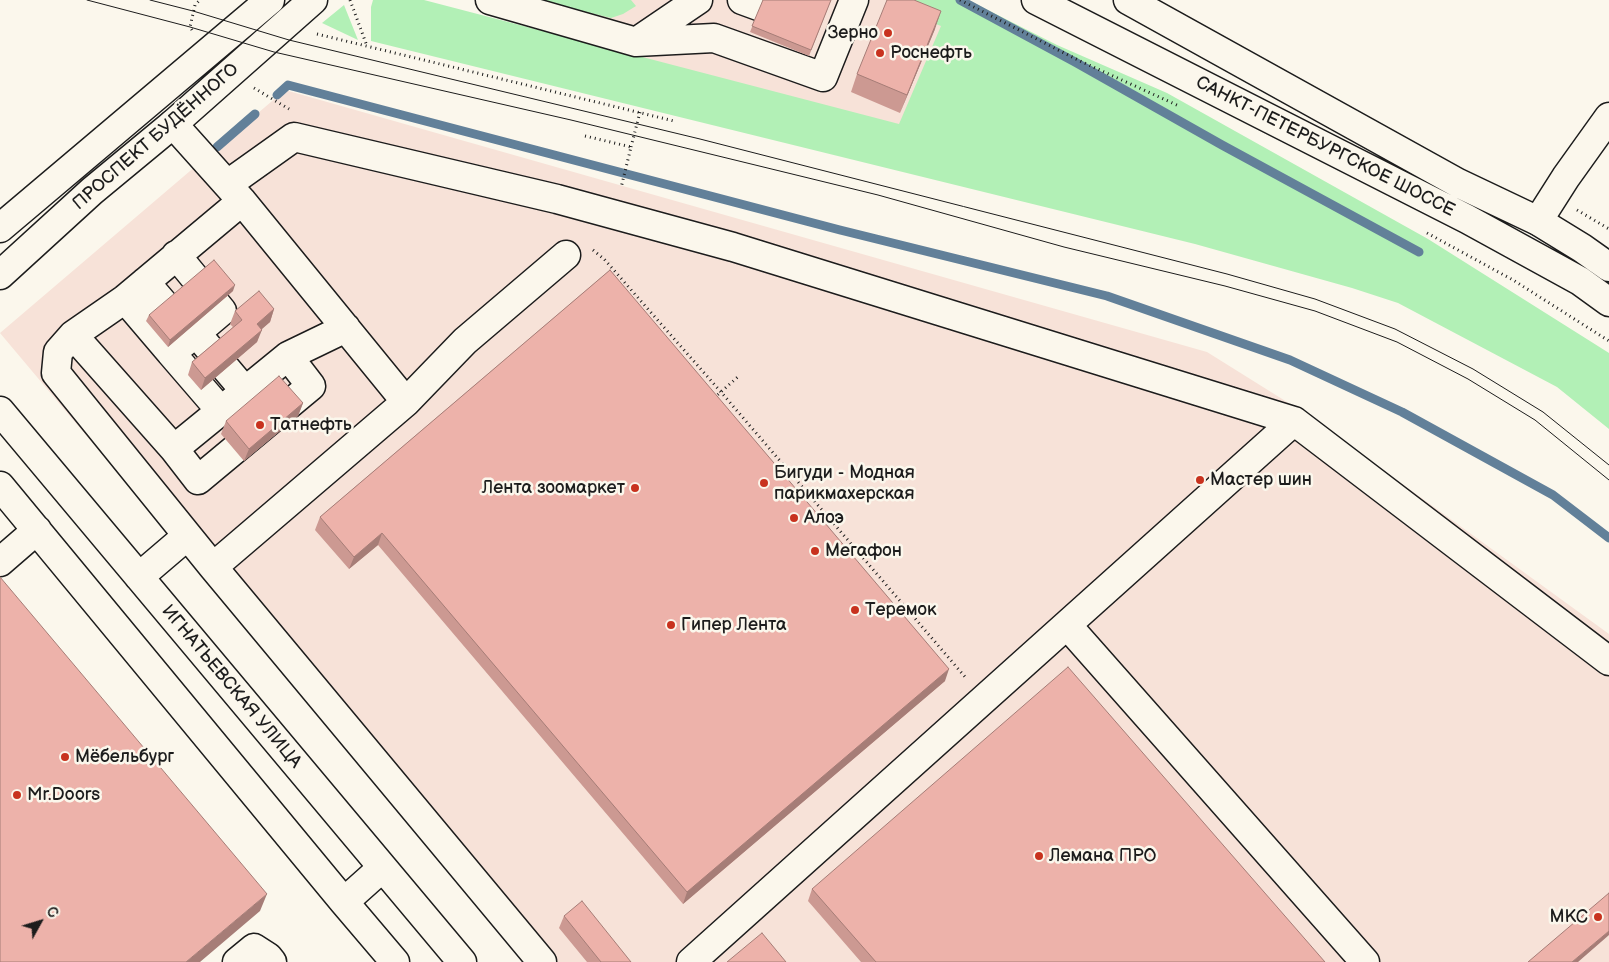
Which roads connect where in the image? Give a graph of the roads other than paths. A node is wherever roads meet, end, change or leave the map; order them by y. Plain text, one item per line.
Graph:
1 (270, 0) edge
2 (313, 0) edge
3 (490, 0) edge
4 (698, 0) edge
5 (742, 0) edge
6 (854, 0) edge
7 (1036, 0) edge
8 (1128, 0) edge
9 (839, 36) junction
10 (636, 42) junction
11 (1609, 117) edge
12 (174, 124) junction
13 (235, 193) junction
14 (1538, 221) junction
15 (0, 228) edge
16 (182, 250) junction
17 (578, 251) road end
18 (1609, 267) edge
19 (0, 276) edge
20 (135, 290) junction
21 (1609, 302) edge
22 (346, 328) junction
23 (194, 334) junction
24 (73, 335) junction
25 (171, 353) junction
26 (288, 356) junction
27 (245, 391) junction
28 (406, 402) junction
29 (0, 411) edge
30 (221, 411) junction
31 (1294, 421) junction
32 (174, 449) junction
33 (0, 486) edge
34 (37, 530) junction
35 (188, 536) junction
36 (0, 562) edge
37 (213, 567) junction
38 (139, 577) junction
39 (1067, 625) junction
40 (1609, 661) edge
41 (382, 868) junction
42 (344, 902) junction
43 (382, 957) edge
44 (238, 962) edge
45 (272, 962) edge
46 (462, 962) edge
47 (542, 962) edge
48 (691, 962) edge
49 (1365, 962) edge

1 - 15 main road, ПРОСПЕКТ БУДЁННОГО
2 - 12 main road, ПРОСПЕКТ БУДЁННОГО
3 - 10 main road
4 - 10 main road
5 - 9 main road
6 - 9 main road
7 - 21 main road, САНКТ-ПЕТЕРБУРГСКОЕ ШОССЕ
8 - 14 main road, САНКТ-ПЕТЕРБУРГСКОЕ ШОССЕ
9 - 10 main road
11 - 14 main road
12 - 13 main road
12 - 19 main road, ПРОСПЕКТ БУДЁННОГО
13 - 16 main road
13 - 22 main road
13 - 31 main road
14 - 18 main road, САНКТ-ПЕТЕРБУРГСКОЕ ШОССЕ
16 - 20 main road
16 - 23 main road
17 - 28 main road
20 - 23 main road
20 - 24 main road
20 - 25 main road
22 - 26 main road
22 - 28 main road
23 - 25 main road
23 - 27 main road
24 - 32 main road
24 - 35 main road
25 - 30 main road
26 - 27 main road
26 - 32 main road
27 - 30 main road
28 - 37 main road
29 - 38 main road, ИГНАТЬЕВСКАЯ УЛИЦА
30 - 32 main road
31 - 39 main road
31 - 40 main road
33 - 34 main road
34 - 36 main road
34 - 42 main road
35 - 37 main road
35 - 38 main road
37 - 47 main road
38 - 41 main road, ИГНАТЬЕВСКАЯ УЛИЦА
39 - 48 main road
39 - 49 main road
41 - 42 main road
41 - 46 main road, ИГНАТЬЕВСКАЯ УЛИЦА
42 - 43 main road
44 - 45 main road

